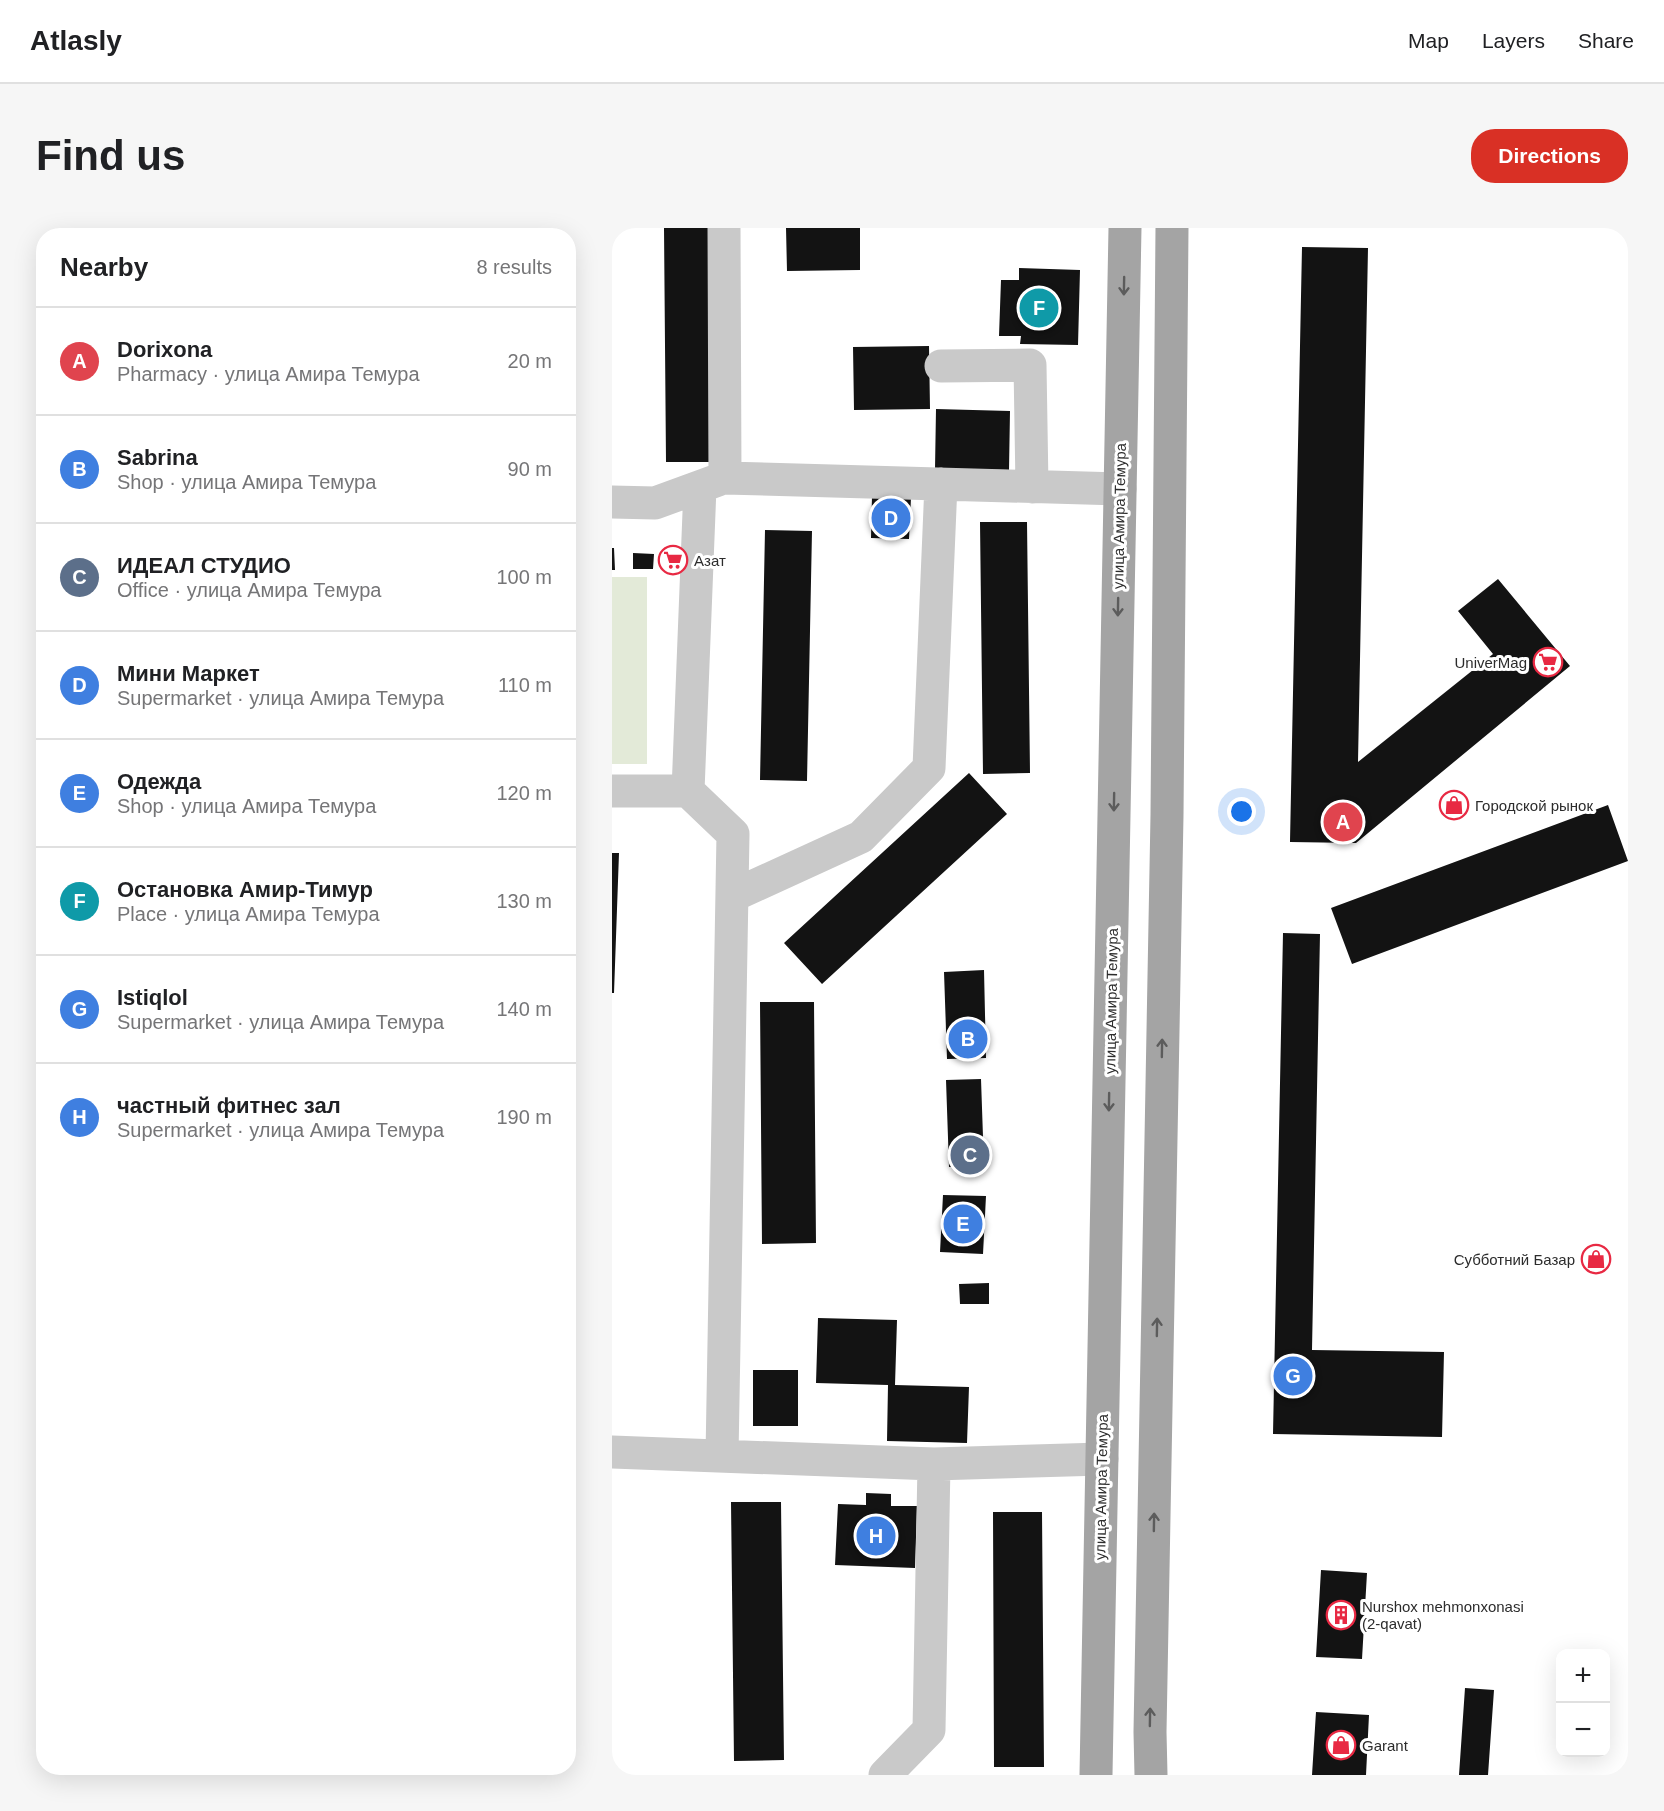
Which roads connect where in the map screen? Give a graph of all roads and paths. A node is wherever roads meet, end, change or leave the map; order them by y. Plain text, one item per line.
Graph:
1 (724, 228) edge
2 (1125, 228) edge
3 (1172, 228) edge
4 (940, 366) dead end
5 (712, 482) junction
6 (941, 484) junction
7 (1032, 487) junction
8 (1120, 489) junction
9 (612, 502) edge
10 (612, 791) edge
11 (688, 791) junction
12 (1114, 837) junction
13 (1166, 837) junction
14 (732, 896) junction
15 (612, 1452) edge
16 (722, 1456) junction
17 (1102, 1459) junction
18 (934, 1464) junction
19 (885, 1775) edge
20 (1096, 1775) edge
21 (1151, 1775) edge

1 - 5 lane
2 -> 8 main road, улица Амира Темура
3 - 13 main road
4 - 7 lane
5 - 6 lane
5 - 9 lane
5 - 11 lane
6 - 7 lane
6 - 14 lane
7 - 8 lane
8 -> 12 main road, улица Амира Темура
10 - 11 lane
11 - 14 lane
12 - 13 main road
12 -> 17 main road, улица Амира Темура
21 -> 13 main road
14 - 16 lane
15 - 16 lane
16 - 18 lane
17 - 18 lane
17 - 20 main road, улица Амира Темура
18 - 19 lane

